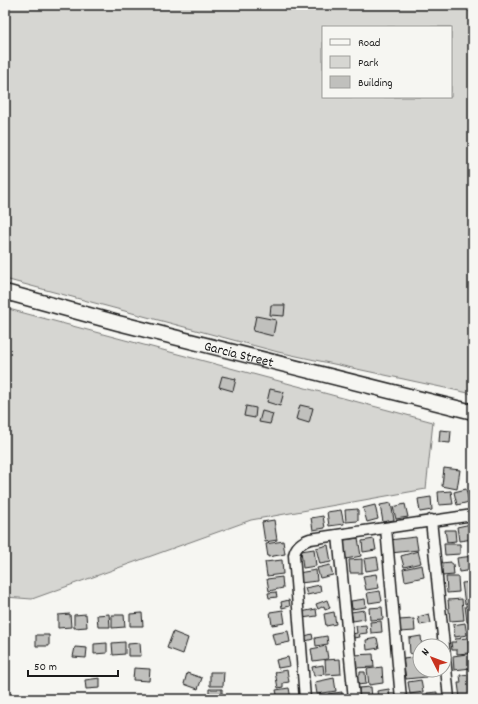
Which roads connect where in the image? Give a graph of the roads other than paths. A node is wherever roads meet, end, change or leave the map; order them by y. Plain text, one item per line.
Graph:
1 (5, 292) edge
2 (473, 412) edge
3 (473, 515) edge
4 (431, 520) junction
5 (386, 528) junction
6 (338, 535) junction
7 (443, 638) edge
8 (447, 678) edge
9 (305, 699) edge
10 (354, 699) edge
11 (401, 699) edge
12 (449, 699) edge

1 - 2 street, Garcia Street
3 - 4 street
4 - 5 street
4 - 7 street
5 - 6 street
5 - 11 street
6 - 9 street
6 - 10 street
8 - 12 street

